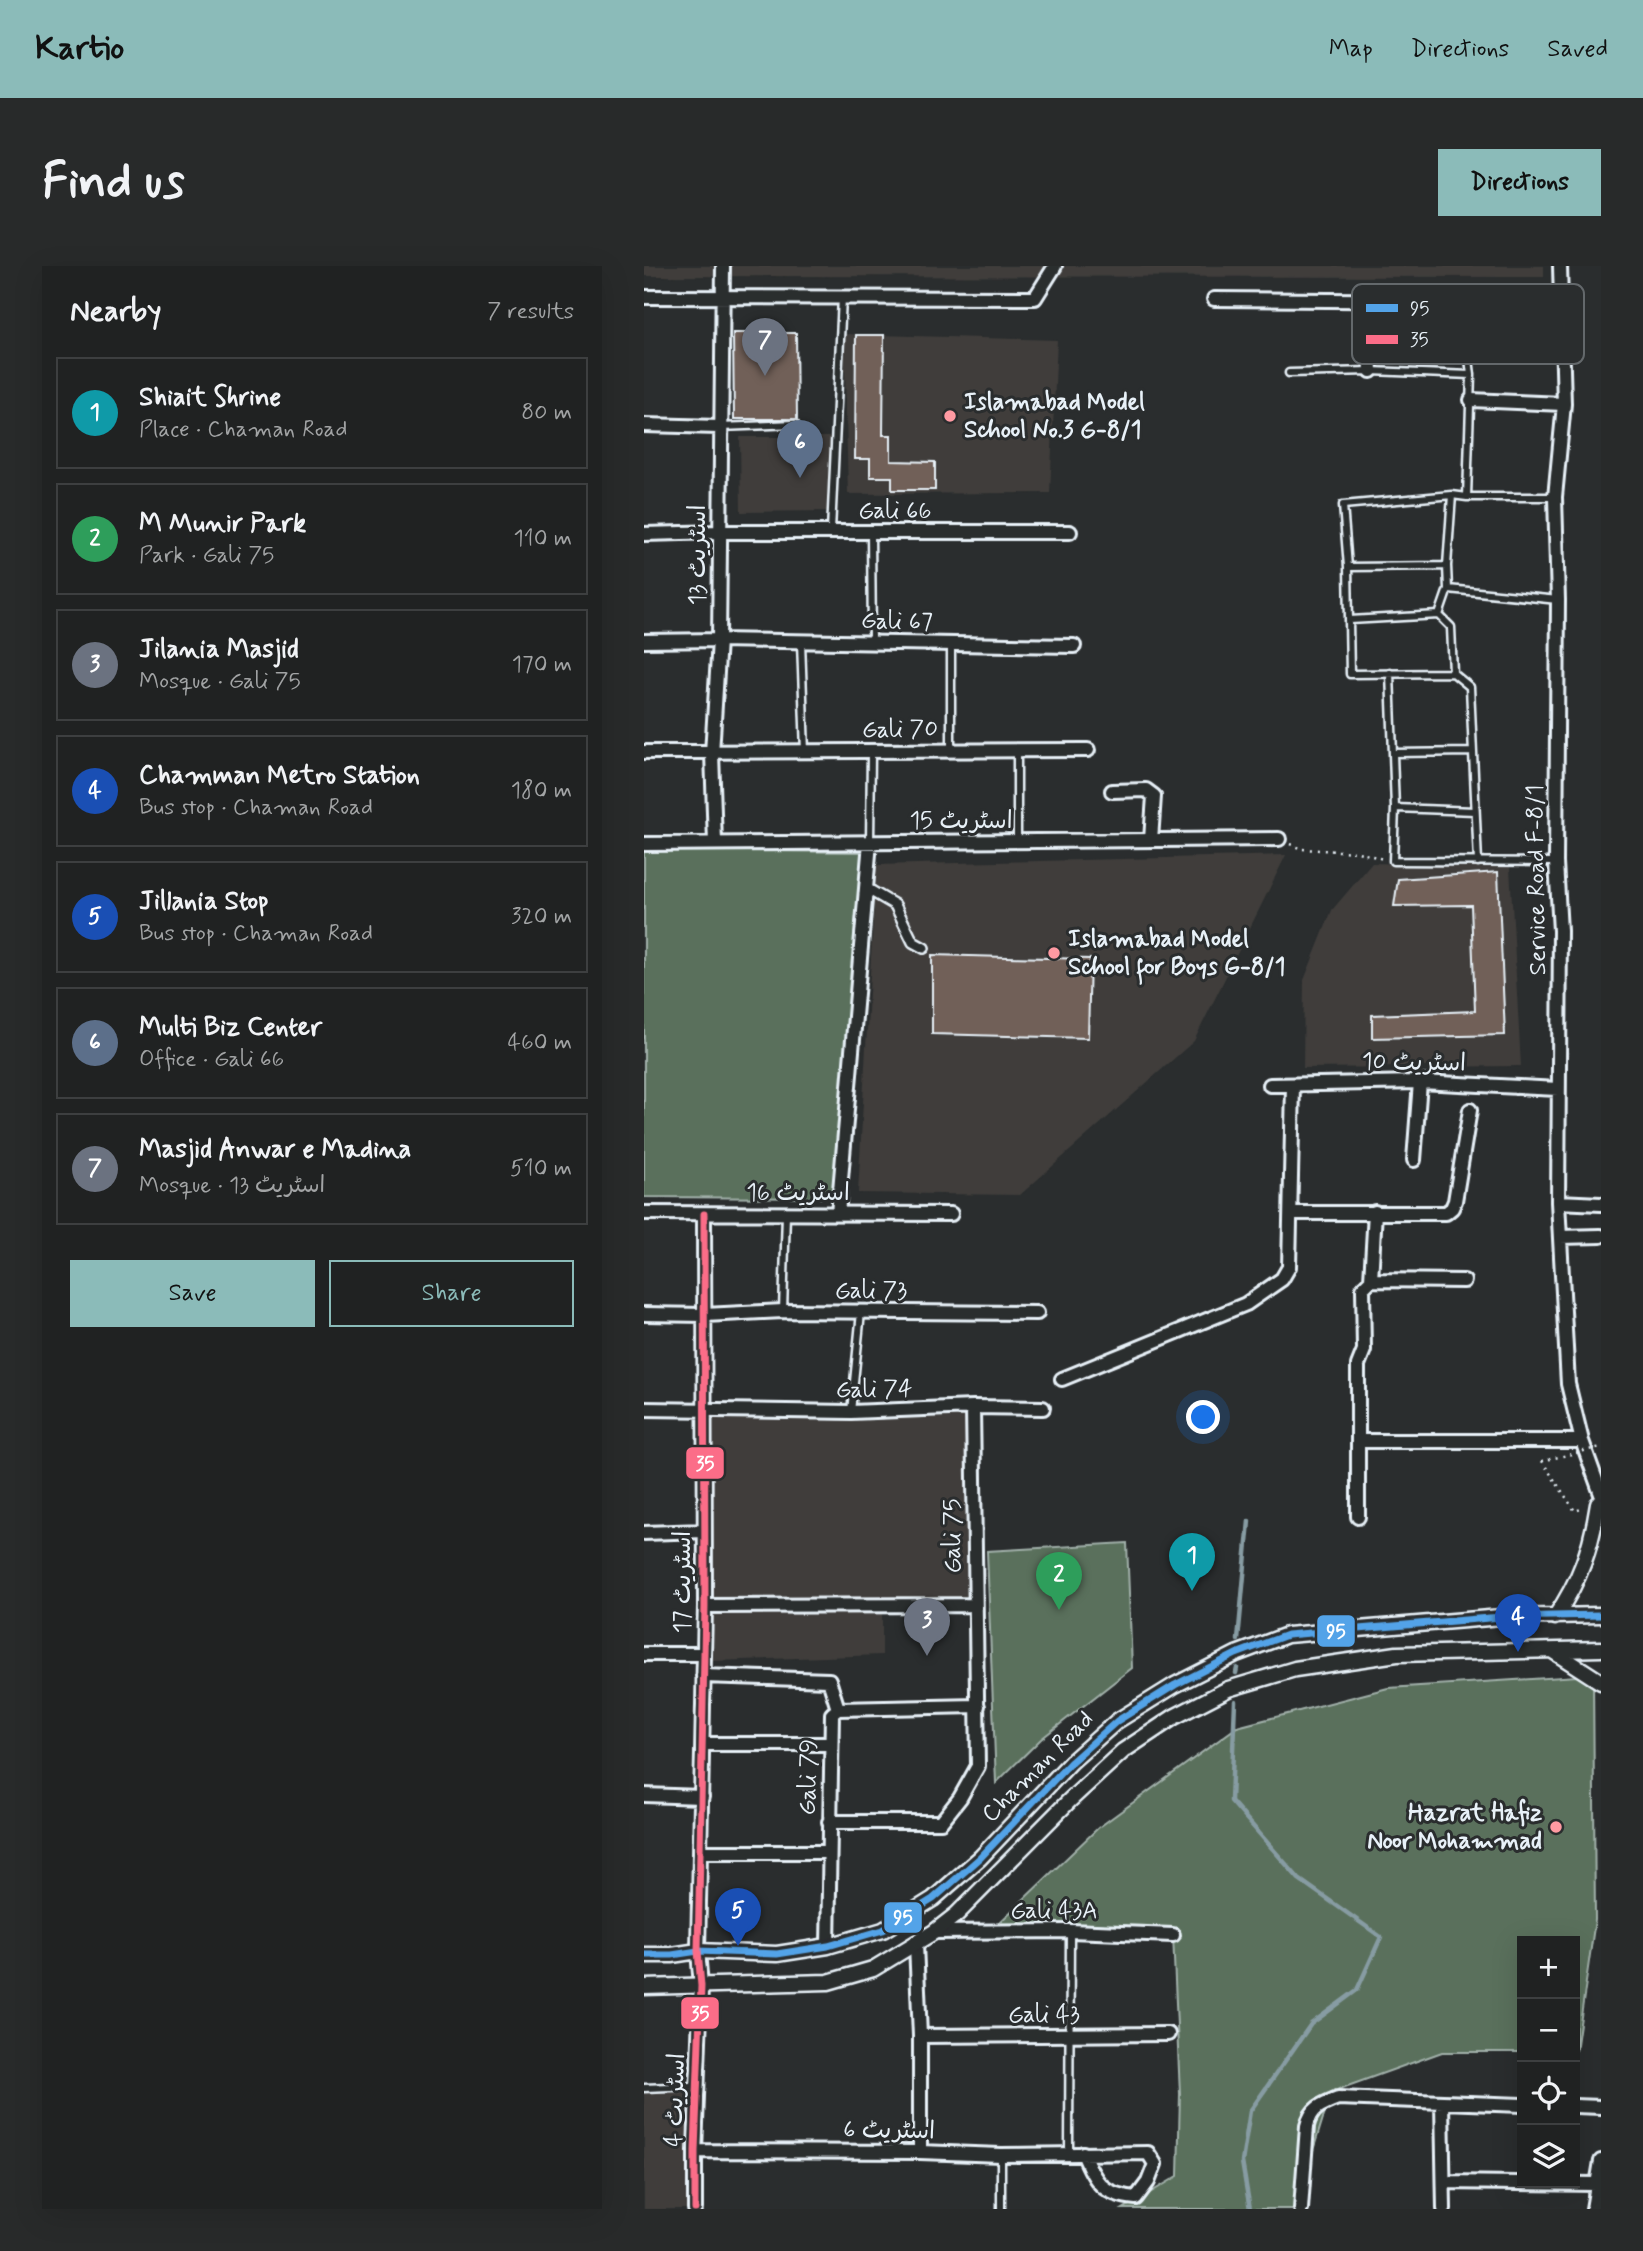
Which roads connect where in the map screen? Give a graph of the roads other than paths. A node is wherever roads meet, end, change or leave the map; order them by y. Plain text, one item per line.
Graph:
1 (723, 266) edge
2 (1055, 266) edge
3 (1560, 266) edge
4 (1561, 284) edge
5 (723, 295) junction
6 (644, 297) edge
7 (842, 297) junction
8 (1214, 299) dead end
9 (1352, 299) edge
10 (1371, 364) edge
11 (1470, 364) edge
12 (1563, 364) edge
13 (1371, 371) junction
14 (1289, 373) dead end
15 (1471, 375) junction
16 (1471, 400) junction
17 (1564, 404) junction
18 (795, 424) dead end
19 (644, 425) edge
20 (719, 427) junction
21 (1452, 495) junction
22 (1467, 497) junction
23 (1555, 497) junction
24 (720, 531) junction
25 (831, 531) junction
26 (871, 532) junction
27 (1070, 532) dead end
28 (644, 534) edge
29 (1447, 566) junction
30 (1348, 567) junction
31 (1448, 589) junction
32 (1558, 600) junction
33 (1438, 615) junction
34 (1350, 620) junction
35 (719, 640) junction
36 (644, 641) edge
37 (801, 641) junction
38 (872, 643) junction
39 (951, 644) junction
40 (1074, 646) dead end
41 (1390, 673) junction
42 (1453, 673) junction
43 (1017, 750) junction
44 (1088, 750) dead end
45 (872, 751) junction
46 (951, 751) junction
47 (644, 752) edge
48 (805, 752) junction
49 (1474, 752) junction
50 (712, 753) junction
51 (1394, 753) junction
52 (1112, 791) dead end
53 (1395, 808) junction
54 (1475, 811) junction
55 (1279, 839) road end
56 (1151, 840) junction
57 (1017, 841) junction
58 (870, 842) junction
59 (716, 843) junction
60 (644, 844) edge
61 (1478, 862) junction
62 (1556, 862) junction
63 (866, 888) junction
64 (924, 948) dead end
65 (1420, 1082) junction
66 (1270, 1085) dead end
67 (1293, 1085) junction
68 (1558, 1089) junction
69 (1469, 1110) dead end
70 (1414, 1160) dead end
71 (1558, 1202) junction
72 (1601, 1204) edge
73 (1375, 1212) junction
74 (644, 1213) edge
75 (1291, 1213) junction
76 (704, 1214) junction
77 (786, 1214) junction
78 (838, 1214) junction
79 (951, 1214) dead end
80 (1601, 1236) edge
81 (1560, 1237) junction
82 (1371, 1280) junction
83 (1464, 1281) dead end
84 (783, 1311) junction
85 (861, 1312) junction
86 (1037, 1313) dead end
87 (644, 1314) edge
88 (705, 1315) junction
89 (1062, 1379) dead end
90 (973, 1408) junction
91 (1043, 1408) dead end
92 (644, 1409) edge
93 (705, 1410) junction
94 (851, 1412) junction
95 (1357, 1441) junction
96 (1583, 1441) junction
97 (1600, 1501) edge
98 (1358, 1517) dead end
99 (704, 1531) junction
100 (644, 1533) edge
101 (975, 1605) junction
102 (705, 1606) junction
103 (1601, 1615) edge
104 (1555, 1617) junction
105 (1601, 1649) edge
106 (1553, 1651) junction
107 (644, 1654) edge
108 (703, 1654) junction
109 (703, 1676) junction
110 (1601, 1682) edge
111 (978, 1706) junction
112 (838, 1709) junction
113 (703, 1744) junction
114 (831, 1744) junction
115 (644, 1795) edge
116 (702, 1797) junction
117 (829, 1822) junction
118 (701, 1852) junction
119 (828, 1852) junction
120 (1070, 1931) junction
121 (934, 1932) junction
122 (1173, 1935) dead end
123 (916, 1944) junction
124 (828, 1946) junction
125 (698, 1951) junction
126 (644, 1955) edge
127 (701, 1986) junction
128 (644, 1987) edge
129 (1168, 2034) dead end
130 (920, 2036) junction
131 (1069, 2036) junction
132 (696, 2086) junction
133 (644, 2088) edge
134 (1441, 2102) junction
135 (1517, 2105) edge
136 (1580, 2106) edge
137 (1601, 2107) edge
138 (695, 2151) junction
139 (920, 2151) junction
140 (1083, 2153) junction
141 (1069, 2154) junction
142 (1001, 2155) junction
143 (1601, 2161) edge
144 (1445, 2182) junction
145 (1596, 2184) junction
146 (695, 2209) edge
147 (1001, 2209) edge
148 (1301, 2209) edge
149 (1444, 2209) edge
150 (1593, 2209) edge

1 - 5 street, اسٹریٹ 13
2 - 7 street
3 - 4 street, Service Road F-8/1
5 - 6 street
5 - 7 street
5 - 20 street, اسٹریٹ 13
7 - 25 lane
8 - 9 street
10 - 13 street
11 - 15 lane
12 - 17 street, Service Road F-8/1
13 - 14 lane
13 - 15 lane
15 - 16 lane
16 - 17 street
16 - 22 lane
17 - 23 street, Service Road F-8/1
18 - 20 lane
19 - 20 street
20 - 24 street, اسٹریٹ 13
21 - 22 lane
21 - 29 lane
21 - 30 lane
22 - 23 lane
23 - 32 street, Service Road F-8/1
24 - 25 street, Gali 66
24 - 28 street, Gali 66
24 - 35 street, اسٹریٹ 13
25 - 26 street, Gali 66
26 - 27 street, Gali 66
26 - 38 lane
29 - 30 lane
29 - 31 lane
30 - 34 lane
31 - 32 lane
31 - 33 lane
32 - 62 street, Service Road F-8/1
33 - 34 lane
33 - 42 lane
34 - 41 lane
35 - 36 street, Gali 67
35 - 37 street, Gali 67
35 - 50 street, اسٹریٹ 13
37 - 38 street, Gali 67
37 - 48 lane
38 - 39 street, Gali 67
39 - 40 street, Gali 67
39 - 46 lane
41 - 42 lane
41 - 51 lane
42 - 49 lane
43 - 44 street, Gali 70
43 - 46 street, Gali 70
43 - 57 lane
45 - 46 street, Gali 70
45 - 48 street, Gali 70
45 - 58 lane
47 - 50 street, Gali 70
48 - 50 street, Gali 70
49 - 51 lane
49 - 54 lane
50 - 59 street, اسٹریٹ 13
51 - 53 lane
52 - 56 street
53 - 54 lane
53 - 61 lane
54 - 61 lane
55 - 56 street, اسٹریٹ 15
56 - 57 street, اسٹریٹ 15
57 - 58 street, اسٹریٹ 15
58 - 59 street, اسٹریٹ 15
58 - 63 street
59 - 60 street, اسٹریٹ 15
61 - 62 lane
62 - 68 street, Service Road F-8/1
63 - 64 street
63 - 78 street
65 - 67 street, اسٹریٹ 10
65 - 68 street, اسٹریٹ 10
65 - 70 street
66 - 67 street, اسٹریٹ 10
67 - 75 street
68 - 71 street, Service Road F-8/1
69 - 73 street
71 - 72 street
71 - 81 street, Service Road F-8/1
73 - 75 street
73 - 82 street
74 - 76 street, اسٹریٹ 16
75 - 89 street
76 - 77 street, اسٹریٹ 16
76 - 88 street, اسٹریٹ 17
77 - 78 street, اسٹریٹ 16
77 - 84 lane
78 - 79 street, اسٹریٹ 16
80 - 81 street
81 - 96 street, Service Road F-8/1
82 - 83 street
82 - 95 street
84 - 85 street, Gali 73
84 - 88 street, Gali 73
85 - 86 street, Gali 73
85 - 94 lane
87 - 88 street, Gali 73
88 - 93 street, اسٹریٹ 17
90 - 91 street, Gali 74
90 - 94 street, Gali 74
90 - 101 street, Gali 75
92 - 93 street, Gali 74
93 - 94 street, Gali 74
93 - 99 street, اسٹریٹ 17
95 - 96 street
95 - 98 street
96 - 97 street, Service Road F-8/1
97 - 104 street
99 - 100 street
99 - 102 street, اسٹریٹ 17
101 - 102 street
101 - 111 street, Gali 75
102 - 108 street, اسٹریٹ 17
103 - 104 street, Chaman Road
104 - 124 street, Chaman Road
105 - 106 street, Chaman Road
106 - 110 street
106 - 121 street, Chaman Road
107 - 108 street
108 - 109 street, اسٹریٹ 17
109 - 112 street
109 - 113 street, اسٹریٹ 17
111 - 112 street, Gali 79
111 - 117 street, Gali 75
112 - 114 street, Gali 79
113 - 114 street
113 - 116 street, اسٹریٹ 17
114 - 117 street, Gali 79
115 - 116 street
116 - 118 street, اسٹریٹ 17
117 - 119 street, Gali 79
118 - 119 street
118 - 125 street, اسٹریٹ 17
119 - 124 street, Gali 79
120 - 121 street, Gali 43A
120 - 122 street, Gali 43A
120 - 131 lane
121 - 123 street, Chaman Road
123 - 127 street, Chaman Road
123 - 130 street
124 - 125 street, Chaman Road
125 - 126 street, Chaman Road
125 - 127 street, اسٹریٹ 4
127 - 128 street, Chaman Road
127 - 132 street, اسٹریٹ 4
129 - 131 street, Gali 43
130 - 131 street, Gali 43
130 - 139 street
131 - 141 lane
132 - 133 lane
132 - 138 street, اسٹریٹ 4
134 - 135 street
134 - 144 street
134 - 148 street
136 - 137 street
138 - 139 street, اسٹریٹ 6
138 - 146 street, اسٹریٹ 4
139 - 142 street, اسٹریٹ 6
140 - 140 street, اسٹریٹ 6
140 - 141 street, اسٹریٹ 6
141 - 142 street, اسٹریٹ 6
142 - 147 lane
143 - 145 street
144 - 145 street
144 - 149 street
145 - 150 street

